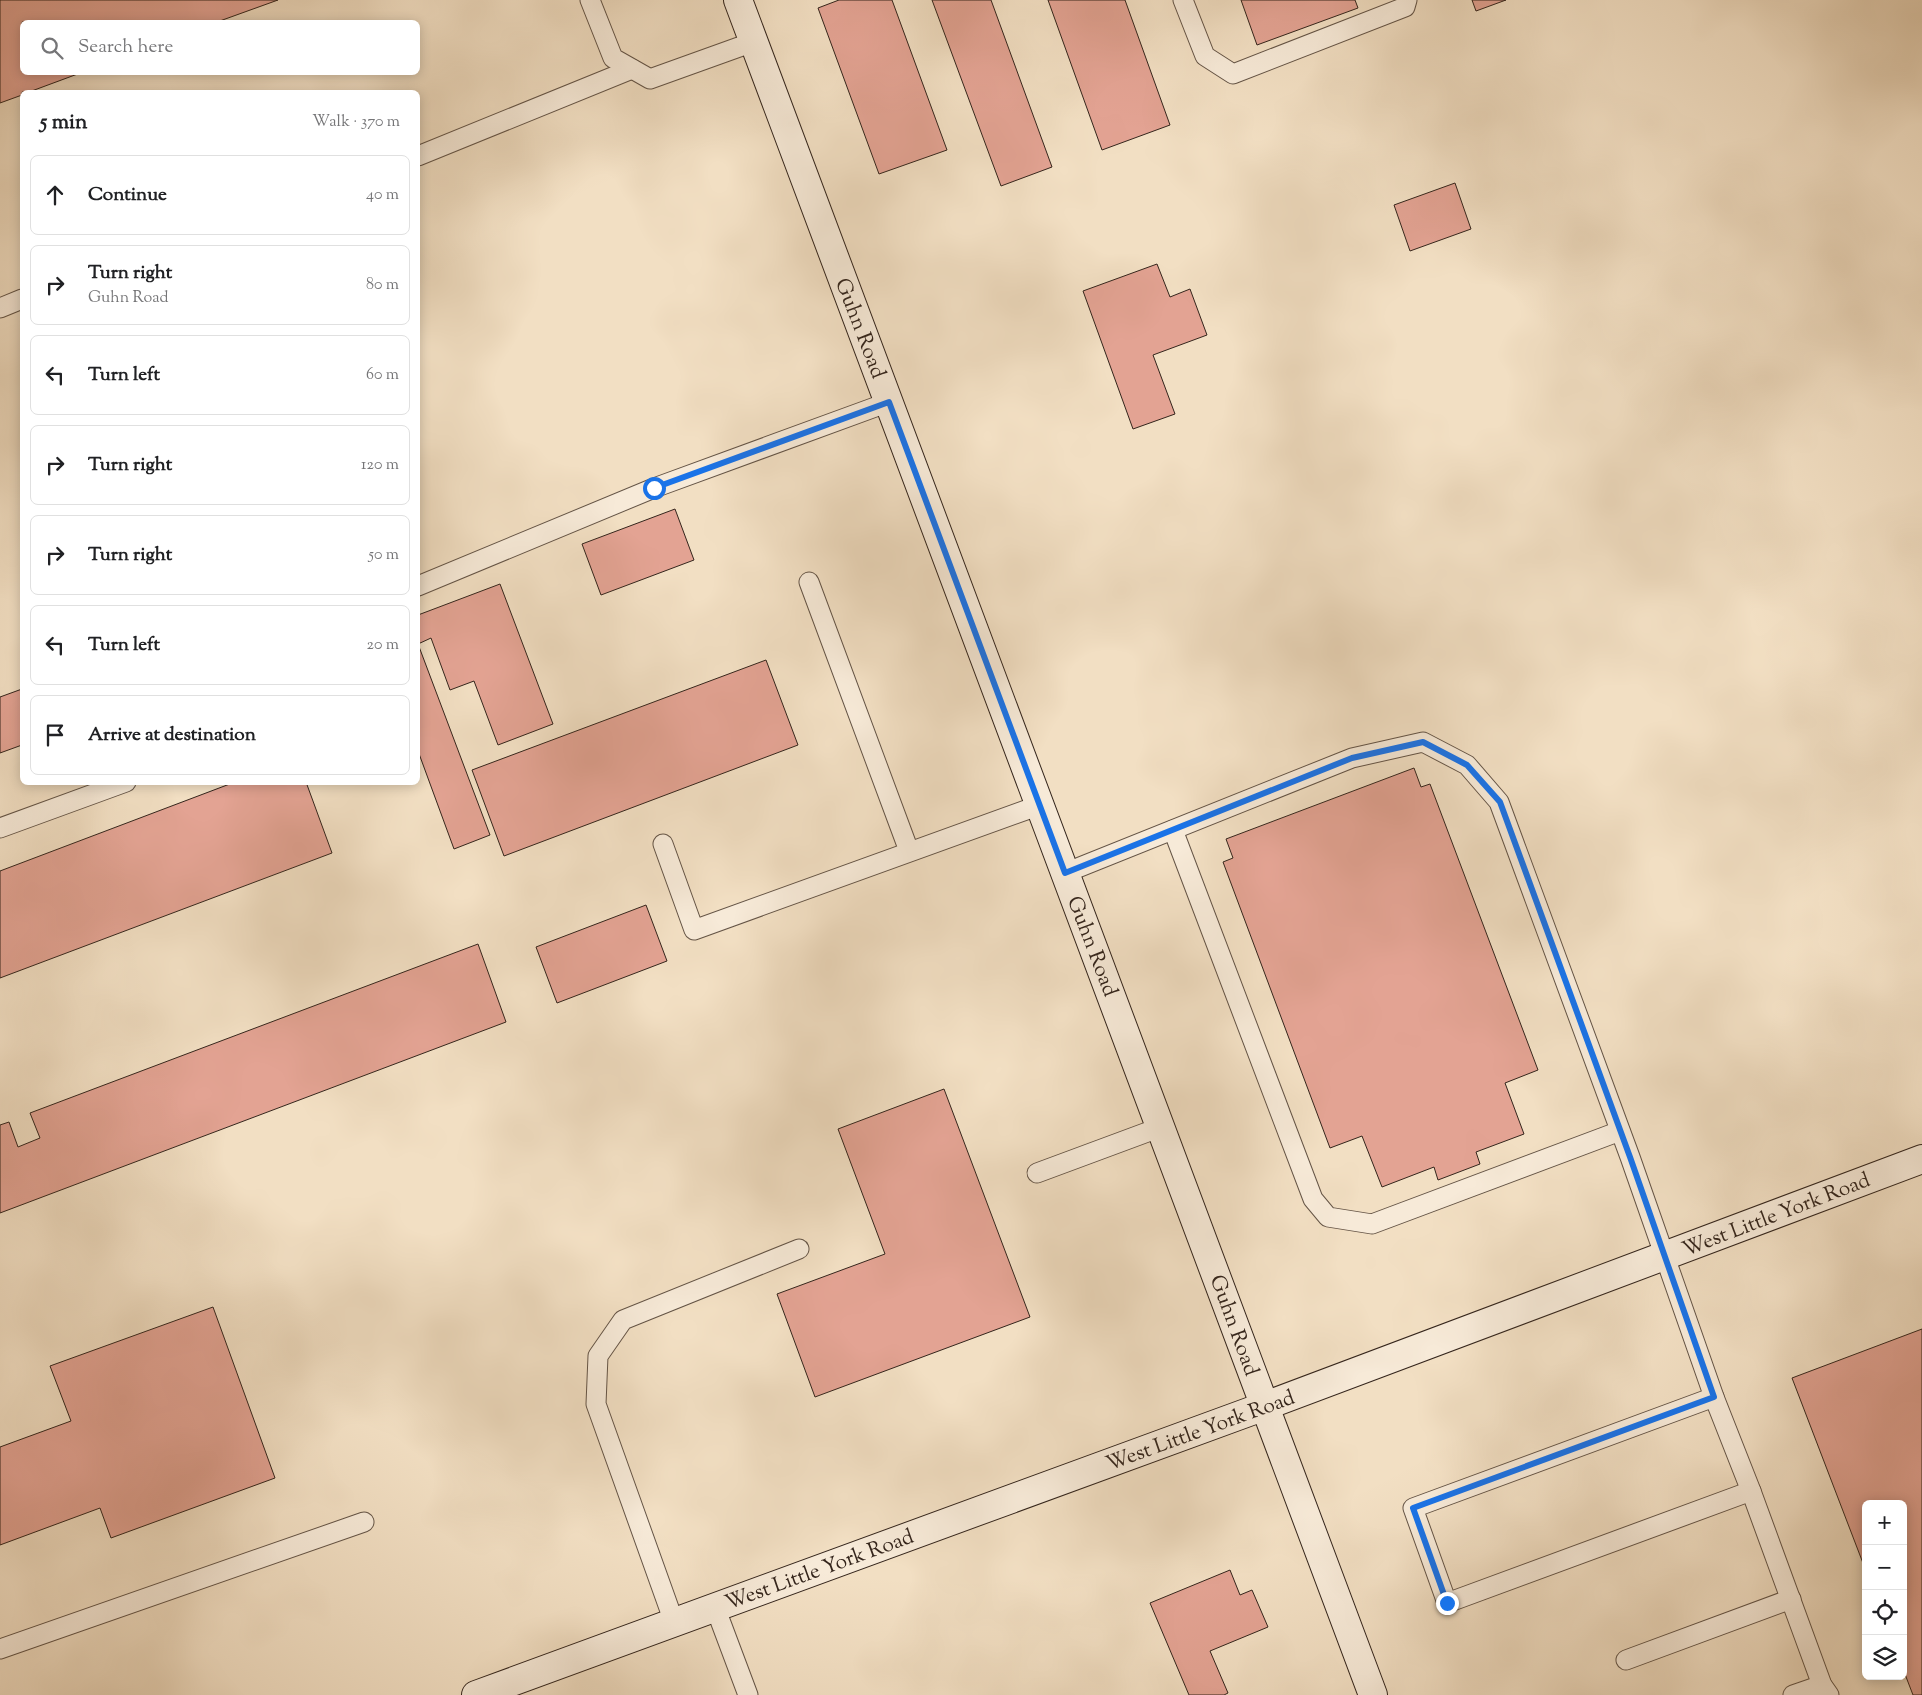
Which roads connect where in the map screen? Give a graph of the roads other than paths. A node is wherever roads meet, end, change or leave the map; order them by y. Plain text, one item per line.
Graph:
1 (590, 0) edge
2 (738, 0) edge
3 (1184, 0) edge
4 (1407, 0) edge
5 (753, 42) junction
6 (632, 69) junction
7 (420, 155) edge
8 (20, 300) edge
9 (0, 308) edge
10 (889, 402) junction
11 (809, 582) dead end
12 (420, 585) edge
13 (118, 785) edge
14 (1040, 805) junction
15 (0, 828) edge
16 (1172, 830) junction
17 (662, 844) dead end
18 (909, 851) junction
19 (1065, 873) junction
20 (1161, 1127) junction
21 (1620, 1131) junction
22 (1922, 1159) edge
23 (1036, 1173) dead end
24 (799, 1249) dead end
25 (1664, 1255) junction
26 (1714, 1397) junction
27 (1265, 1406) junction
28 (1751, 1491) junction
29 (364, 1522) dead end
30 (1791, 1599) junction
31 (715, 1607) junction
32 (674, 1622) junction
33 (0, 1649) edge
34 (1626, 1660) dead end
35 (1825, 1690) edge
36 (476, 1695) edge
37 (748, 1695) edge
38 (1373, 1695) edge
39 (1793, 1695) edge

1 - 6 lane
2 - 5 street, Guhn Road
3 - 4 lane
5 - 6 lane
5 - 10 street, Guhn Road
6 - 7 lane
8 - 9 lane
10 - 12 lane
10 - 14 street, Guhn Road
11 - 18 lane
13 - 15 lane
14 - 18 lane
14 - 19 street, Guhn Road
16 - 19 lane
16 - 21 lane
16 - 21 lane
17 - 18 lane
19 - 20 street, Guhn Road
20 - 23 lane
20 - 27 street, Guhn Road
21 - 25 lane
22 - 25 street, West Little York Road
24 - 32 lane
25 - 26 lane
25 - 27 street, West Little York Road
26 - 28 lane
26 - 28 lane
27 - 31 street, West Little York Road
27 - 38 street, Guhn Road
28 - 30 lane
29 - 33 lane
30 - 34 lane
30 - 35 lane
31 - 32 street, West Little York Road
31 - 37 lane
32 - 36 street, West Little York Road
35 - 39 lane

